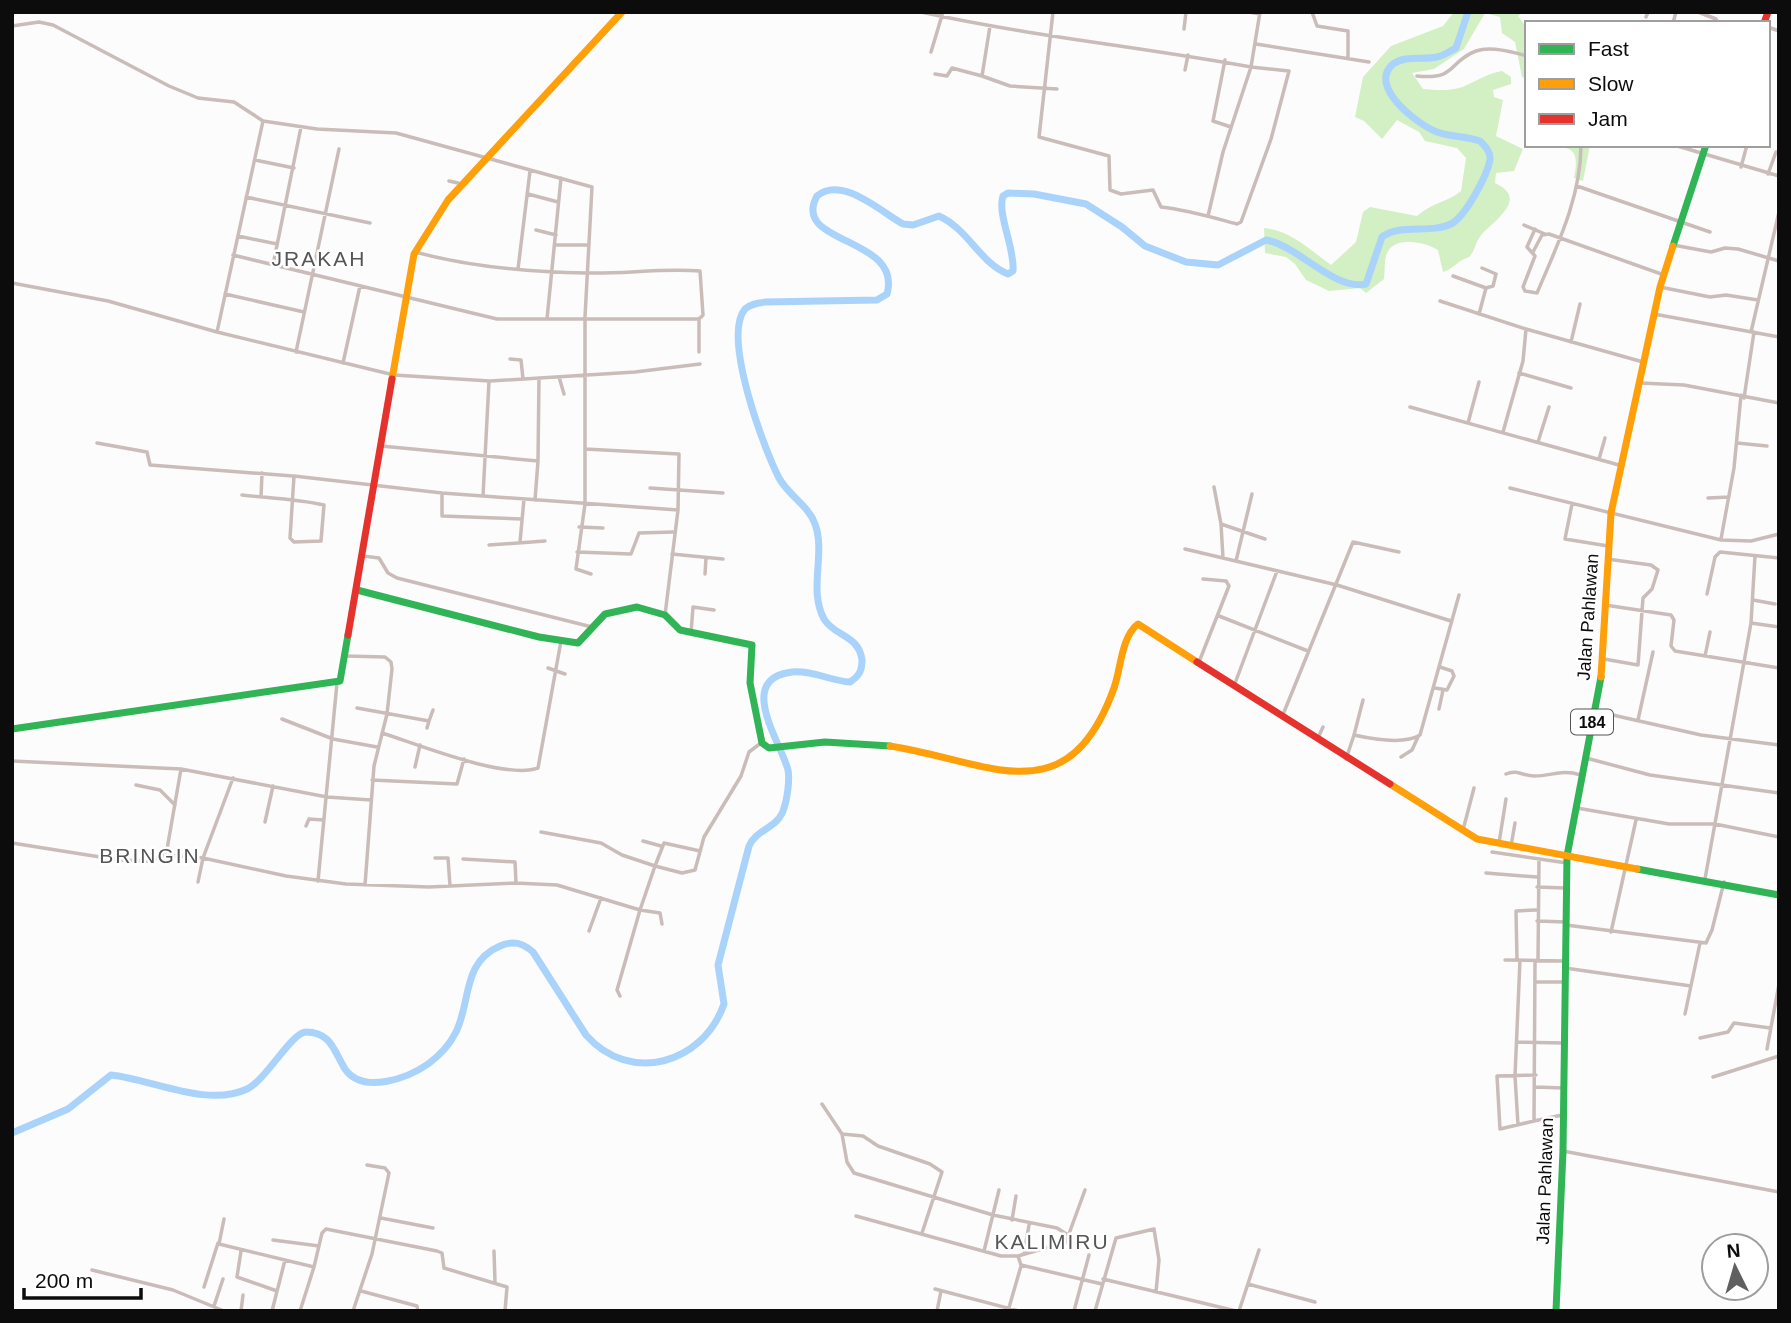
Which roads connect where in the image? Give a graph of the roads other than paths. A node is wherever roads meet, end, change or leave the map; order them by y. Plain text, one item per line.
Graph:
1 (622, 12) edge
2 (921, 12) edge
3 (1054, 12) edge
4 (1186, 12) edge
5 (1249, 12) edge
6 (1312, 12) edge
7 (1698, 12) edge
8 (1260, 13) edge
9 (942, 14) edge
10 (1717, 21) edge
11 (12, 26) edge
12 (990, 26) junction
13 (1184, 29) dead end
14 (1051, 37) junction
15 (1256, 44) junction
16 (931, 52) dead end
17 (1188, 55) junction
18 (1525, 56) edge
19 (1348, 58) junction
20 (1225, 61) junction
21 (1369, 62) dead end
22 (1251, 67) junction
23 (1185, 70) dead end
24 (935, 74) dead end
25 (982, 76) junction
26 (1417, 76) dead end
27 (1044, 86) junction
28 (1057, 89) dead end
29 (263, 121) junction
30 (1231, 127) junction
31 (301, 128) junction
32 (1581, 147) edge
33 (1679, 147) edge
34 (1705, 147) edge
35 (1746, 147) edge
36 (339, 149) dead end
37 (1776, 152) dead end
38 (1701, 155) junction
39 (487, 159) junction
40 (254, 160) junction
41 (1741, 167) junction
42 (294, 168) junction
43 (530, 172) junction
44 (1768, 174) junction
45 (1779, 176) edge
46 (561, 178) junction
47 (449, 181) dead end
48 (460, 185) junction
49 (1577, 186) junction
50 (528, 194) junction
51 (246, 197) junction
52 (558, 202) junction
53 (286, 205) junction
54 (326, 212) junction
55 (1779, 212) edge
56 (1208, 216) junction
57 (370, 223) dead end
58 (1681, 223) junction
59 (1524, 225) dead end
60 (1535, 229) junction
61 (536, 230) dead end
62 (1710, 232) dead end
63 (1545, 234) junction
64 (556, 235) junction
65 (238, 236) junction
66 (1560, 237) junction
67 (277, 244) junction
68 (555, 245) junction
69 (588, 245) junction
70 (1673, 245) junction
71 (415, 252) junction
72 (1533, 252) junction
73 (233, 255) junction
74 (1768, 259) junction
75 (1779, 261) edge
76 (273, 265) junction
77 (1482, 268) dead end
78 (518, 269) junction
79 (553, 270) junction
80 (314, 273) junction
81 (586, 273) junction
82 (1664, 275) junction
83 (1452, 276) dead end
84 (12, 283) edge
85 (360, 285) junction
86 (1660, 287) junction
87 (1486, 288) junction
88 (225, 293) junction
89 (407, 296) junction
90 (1759, 300) junction
91 (1440, 301) dead end
92 (1580, 304) dead end
93 (304, 312) junction
94 (1479, 314) junction
95 (1654, 314) junction
96 (585, 317) junction
97 (699, 318) junction
98 (547, 319) junction
99 (1526, 329) junction
100 (216, 332) junction
101 (1753, 332) junction
102 (1779, 337) edge
103 (1571, 342) junction
104 (296, 352) junction
105 (699, 352) dead end
106 (510, 359) dead end
107 (1643, 362) junction
108 (343, 363) junction
109 (700, 364) dead end
110 (1519, 373) junction
111 (394, 375) junction
112 (585, 375) junction
113 (559, 377) junction
114 (539, 378) junction
115 (523, 379) junction
116 (489, 381) junction
117 (1479, 382) dead end
118 (1640, 383) junction
119 (1571, 388) dead end
120 (564, 394) dead end
121 (1743, 397) junction
122 (1778, 402) edge
123 (1409, 407) dead end
124 (1549, 407) dead end
125 (1468, 423) junction
126 (1503, 432) junction
127 (1605, 438) dead end
128 (1538, 442) junction
129 (97, 443) dead end
130 (1737, 443) junction
131 (381, 446) junction
132 (1767, 446) dead end
133 (585, 449) junction
134 (486, 456) junction
135 (1599, 459) junction
136 (538, 461) junction
137 (1619, 465) junction
138 (262, 473) junction
139 (294, 476) junction
140 (374, 483) junction
141 (1214, 487) dead end
142 (650, 488) dead end
143 (1510, 488) dead end
144 (680, 489) junction
145 (442, 493) junction
146 (723, 493) dead end
147 (1252, 494) dead end
148 (242, 495) dead end
149 (483, 496) junction
150 (261, 497) junction
151 (1729, 497) junction
152 (1708, 498) dead end
153 (524, 499) junction
154 (535, 500) junction
155 (292, 501) junction
156 (1572, 504) junction
157 (585, 505) junction
158 (678, 510) junction
159 (1611, 513) junction
160 (522, 519) junction
161 (1221, 524) junction
162 (579, 527) junction
163 (603, 528) dead end
164 (1243, 531) junction
165 (673, 532) junction
166 (1779, 534) edge
167 (1265, 539) dead end
168 (1721, 540) junction
169 (545, 541) dead end
170 (520, 542) junction
171 (489, 545) dead end
172 (1608, 546) junction
173 (1185, 549) dead end
174 (577, 552) junction
175 (1399, 552) dead end
176 (671, 554) junction
177 (363, 556) junction
178 (1755, 556) junction
179 (706, 558) junction
180 (1223, 558) junction
181 (1779, 558) edge
182 (723, 559) dead end
183 (1607, 559) junction
184 (1236, 561) junction
185 (1277, 571) junction
186 (591, 573) dead end
187 (705, 574) dead end
188 (1203, 579) dead end
189 (1337, 585) junction
190 (357, 590) junction
191 (1707, 594) dead end
192 (1459, 595) dead end
193 (1752, 600) junction
194 (1774, 604) dead end
195 (1604, 605) junction
196 (1644, 609) junction
197 (714, 610) dead end
198 (665, 614) junction
199 (1219, 616) junction
200 (1451, 621) junction
201 (1751, 623) junction
202 (592, 627) junction
203 (1779, 627) edge
204 (1257, 631) junction
205 (1710, 632) dead end
206 (691, 633) junction
207 (561, 641) junction
208 (1308, 651) junction
209 (1653, 652) dead end
210 (345, 656) junction
211 (1705, 656) junction
212 (1604, 659) junction
213 (1744, 662) junction
214 (1198, 664) junction
215 (1440, 667) junction
216 (548, 668) dead end
217 (1779, 668) edge
218 (556, 669) junction
219 (565, 674) dead end
220 (337, 683) junction
221 (1234, 686) junction
222 (1435, 687) junction
223 (1443, 690) junction
224 (1363, 700) dead end
225 (357, 708) dead end
226 (1438, 709) dead end
227 (433, 710) dead end
228 (1595, 710) junction
229 (387, 714) junction
230 (1282, 717) junction
231 (282, 719) dead end
232 (1638, 720) junction
233 (429, 721) junction
234 (1323, 727) dead end
235 (427, 728) dead end
236 (12, 729) edge
237 (382, 733) junction
238 (1354, 735) junction
239 (1418, 737) junction
240 (1728, 738) junction
241 (333, 739) junction
242 (1317, 740) junction
243 (762, 743) junction
244 (419, 745) junction
245 (1779, 745) edge
246 (378, 747) junction
247 (1401, 757) dead end
248 (1584, 757) junction
249 (1346, 758) junction
250 (464, 760) junction
251 (12, 761) edge
252 (415, 767) dead end
253 (181, 769) junction
254 (1506, 775) dead end
255 (1581, 775) junction
256 (233, 778) junction
257 (372, 780) junction
258 (136, 785) dead end
259 (273, 786) junction
260 (1721, 787) junction
261 (1474, 788) dead end
262 (1779, 793) edge
263 (327, 797) junction
264 (1506, 799) dead end
265 (371, 800) junction
266 (176, 806) junction
267 (1574, 807) junction
268 (324, 820) junction
269 (1636, 820) junction
270 (265, 822) dead end
271 (1515, 823) dead end
272 (1715, 824) junction
273 (306, 826) dead end
274 (1463, 830) junction
275 (541, 832) dead end
276 (1779, 837) edge
277 (642, 841) dead end
278 (12, 843) edge
279 (1499, 843) junction
280 (662, 846) junction
281 (1511, 846) junction
282 (700, 851) junction
283 (1492, 852) dead end
284 (166, 855) junction
285 (203, 858) junction
286 (435, 858) dead end
287 (463, 859) dead end
288 (1539, 859) junction
289 (1567, 860) junction
290 (1625, 865) junction
291 (654, 866) junction
292 (1486, 873) dead end
293 (1537, 877) junction
294 (1705, 879) junction
295 (318, 881) junction
296 (198, 882) dead end
297 (516, 883) junction
298 (1724, 883) junction
299 (365, 885) junction
300 (450, 886) junction
301 (1537, 887) junction
302 (1566, 888) junction
303 (1779, 895) edge
304 (601, 898) junction
305 (640, 910) junction
306 (1536, 910) junction
307 (1537, 921) junction
308 (1566, 923) junction
309 (662, 924) dead end
310 (589, 932) dead end
311 (1611, 932) junction
312 (1700, 943) junction
313 (1505, 960) dead end
314 (1519, 960) junction
315 (1536, 961) junction
316 (1565, 965) junction
317 (1535, 982) junction
318 (1565, 982) junction
319 (1779, 984) edge
320 (1690, 986) junction
321 (620, 996) dead end
322 (1685, 1014) dead end
323 (1770, 1028) junction
324 (1700, 1038) dead end
325 (1517, 1042) junction
326 (1536, 1042) junction
327 (1564, 1043) junction
328 (1767, 1049) dead end
329 (1779, 1056) edge
330 (1536, 1075) junction
331 (1516, 1076) junction
332 (1713, 1077) dead end
333 (1535, 1087) junction
334 (1563, 1088) junction
335 (822, 1104) dead end
336 (1563, 1115) junction
337 (1534, 1121) junction
338 (1518, 1125) junction
339 (842, 1134) junction
340 (1563, 1151) junction
341 (367, 1165) dead end
342 (999, 1190) dead end
343 (1085, 1190) dead end
344 (1779, 1192) edge
345 (1016, 1196) dead end
346 (933, 1198) junction
347 (993, 1215) junction
348 (856, 1216) dead end
349 (381, 1218) junction
350 (224, 1219) dead end
351 (1012, 1220) junction
352 (1029, 1225) junction
353 (433, 1228) dead end
354 (922, 1233) junction
355 (1068, 1235) junction
356 (376, 1238) junction
357 (273, 1240) dead end
358 (219, 1242) junction
359 (318, 1245) junction
360 (1259, 1250) dead end
361 (241, 1251) junction
362 (494, 1251) dead end
363 (984, 1251) junction
364 (1024, 1254) junction
365 (1089, 1255) dead end
366 (1018, 1256) junction
367 (285, 1261) junction
368 (1021, 1265) junction
369 (314, 1268) junction
370 (92, 1270) dead end
371 (223, 1279) dead end
372 (1082, 1279) junction
373 (495, 1282) junction
374 (1102, 1282) junction
375 (1248, 1284) junction
376 (204, 1287) dead end
377 (935, 1290) dead end
378 (277, 1291) junction
379 (360, 1291) junction
380 (942, 1291) junction
381 (1156, 1292) junction
382 (243, 1295) dead end
383 (1315, 1302) dead end
384 (214, 1306) junction
385 (1008, 1309) edge
386 (224, 1311) edge
387 (241, 1311) edge
388 (272, 1311) edge
389 (300, 1311) edge
390 (353, 1311) edge
391 (418, 1311) edge
392 (505, 1311) edge
393 (937, 1311) edge
394 (1019, 1311) edge
395 (1074, 1311) edge
396 (1095, 1311) edge
397 (1238, 1311) edge
398 (1556, 1311) edge

1 - 39 street
2 - 9 street
3 - 14 street
4 - 13 street
5 - 8 street
6 - 19 street
7 - 10 street
8 - 15 street
9 - 12 street
9 - 16 street
11 - 29 street
12 - 14 street
12 - 25 street
14 - 17 street
14 - 27 street
15 - 19 street
15 - 22 street
17 - 20 street
17 - 23 street
18 - 26 street
19 - 21 street
20 - 22 street
20 - 30 street
22 - 30 street
22 - 56 street
24 - 25 street
25 - 27 street
27 - 28 street
27 - 56 street
29 - 31 street
29 - 40 street
30 - 56 street
31 - 39 street
31 - 42 street
32 - 49 street
33 - 38 street
34 - 38 street, Jalan Pahlawan / 184
35 - 41 street
36 - 54 street
37 - 44 street
38 - 41 street
38 - 58 street, Jalan Pahlawan / 184
39 - 43 street
39 - 48 street
40 - 42 street
40 - 51 street
41 - 44 street
42 - 53 street
43 - 46 street
43 - 50 street
44 - 45 street
46 - 52 street
46 - 69 street
47 - 48 street
48 - 71 street
49 - 58 street
49 - 66 street
50 - 52 street
50 - 78 street
51 - 53 street
51 - 65 street
52 - 64 street
53 - 54 street
53 - 67 street
54 - 57 street
54 - 80 street
55 - 74 street
58 - 62 street
58 - 70 street, Jalan Pahlawan / 184
59 - 60 street
60 - 63 street
60 - 72 street
61 - 64 street
63 - 66 street
63 - 72 street
64 - 68 street
65 - 67 street
65 - 73 street
66 - 72 street
66 - 82 street
67 - 76 street
68 - 69 street
68 - 79 street
69 - 81 street
70 - 74 street
70 - 82 street, Jalan Pahlawan / 184
71 - 78 street
71 - 89 street
73 - 76 street
73 - 88 street
74 - 75 street
74 - 90 street
76 - 80 street
77 - 87 street
78 - 79 street
79 - 81 street
79 - 98 street
80 - 85 street
80 - 93 street
81 - 96 street
81 - 97 street
82 - 86 street, Jalan Pahlawan / 184
83 - 87 street
84 - 100 street
85 - 89 street
85 - 108 street
86 - 90 street
86 - 95 street, Jalan Pahlawan / 184
87 - 94 street
88 - 93 street
88 - 100 street
89 - 98 street
89 - 111 street
90 - 101 street
91 - 94 street
92 - 103 street
93 - 104 street
94 - 99 street
95 - 101 street
95 - 107 street, Jalan Pahlawan / 184
96 - 97 street
96 - 98 street
96 - 112 street
97 - 105 street
99 - 103 street
99 - 110 street
100 - 104 street
101 - 102 street
101 - 121 street
103 - 107 street
104 - 108 street
106 - 115 street
107 - 118 street, Jalan Pahlawan / 184
108 - 111 street
109 - 112 street
110 - 119 street
110 - 126 street
111 - 116 street
111 - 131 street
112 - 113 street
112 - 133 street
113 - 114 street
113 - 120 street
114 - 115 street
114 - 136 street
115 - 116 street
116 - 134 street
117 - 125 street
118 - 121 street
118 - 137 street, Jalan Pahlawan / 184
121 - 122 street
121 - 130 street
123 - 125 street
124 - 128 street
125 - 126 street
126 - 128 street
127 - 135 street
128 - 135 street
129 - 138 street
130 - 132 street
130 - 151 street
131 - 134 street
131 - 140 street
133 - 144 street
133 - 157 street
134 - 136 street
134 - 149 street
135 - 137 street
136 - 154 street
137 - 159 street, Jalan Pahlawan / 184
138 - 139 street
138 - 150 street
139 - 140 street
139 - 155 street
140 - 145 street
140 - 177 street
141 - 161 street
142 - 144 street
143 - 156 street
144 - 146 street
144 - 158 street
145 - 149 street
145 - 160 street
147 - 164 street
148 - 150 street
149 - 153 street
150 - 155 street
151 - 152 street
151 - 168 street
153 - 154 street
153 - 160 street
154 - 157 street
155 - 155 street
156 - 159 street
156 - 172 street
157 - 158 street
157 - 162 street
158 - 165 street
159 - 168 street
159 - 172 street, Jalan Pahlawan / 184
160 - 170 street
161 - 164 street
161 - 180 street
162 - 163 street
162 - 174 street
164 - 167 street
164 - 184 street
165 - 174 street
165 - 176 street
166 - 168 street
169 - 170 street
170 - 171 street
172 - 183 street, Jalan Pahlawan / 184
173 - 180 street
174 - 186 street
175 - 189 street
176 - 179 street
176 - 198 street
177 - 190 street
177 - 202 street
178 - 181 street
178 - 191 street
178 - 193 street
179 - 182 street
179 - 187 street
180 - 184 street
183 - 195 street, Jalan Pahlawan / 184
183 - 196 street
184 - 185 street
185 - 189 street
185 - 204 street
188 - 199 street
189 - 200 street
189 - 208 street
190 - 207 street
190 - 210 street
192 - 200 street
193 - 194 street
193 - 201 street
195 - 196 street
195 - 212 street, Jalan Pahlawan / 184
196 - 211 street
196 - 212 street
197 - 206 street
198 - 202 street
198 - 206 street
199 - 204 street
199 - 214 street
200 - 215 street
201 - 203 street
201 - 213 street
202 - 207 street
204 - 208 street
204 - 221 street
205 - 211 street
206 - 243 street
207 - 218 street
208 - 230 street
209 - 232 street
210 - 220 street
210 - 229 street
211 - 213 street
212 - 228 street, Jalan Pahlawan / 184
213 - 217 street
213 - 240 street
214 - 221 street
214 - 243 street
215 - 222 street
215 - 223 street
216 - 218 street
218 - 219 street
218 - 250 street
220 - 236 street
220 - 241 street
221 - 230 street
222 - 223 street
222 - 239 street
223 - 226 street
224 - 238 street
225 - 229 street
227 - 233 street
228 - 232 street
228 - 248 street, Jalan Pahlawan / 184
229 - 233 street
229 - 237 street
230 - 242 street
231 - 241 street
232 - 240 street
233 - 235 street
234 - 242 street
237 - 244 street
237 - 246 street
238 - 239 street
238 - 249 street
239 - 247 street
240 - 245 street
240 - 260 street
241 - 246 street
241 - 263 street
242 - 249 street
243 - 282 street
244 - 250 street
244 - 252 street
246 - 257 street
248 - 255 street, Jalan Pahlawan / 184
248 - 260 street
249 - 274 street
250 - 257 street
251 - 253 street
253 - 256 street
253 - 266 street
254 - 255 street
255 - 267 street, Jalan Pahlawan / 184
256 - 259 street
256 - 285 street
257 - 265 street
258 - 266 street
259 - 263 street
259 - 270 street
260 - 262 street
260 - 272 street
261 - 274 street
263 - 265 street
263 - 268 street
264 - 279 street
265 - 299 street
266 - 284 street
267 - 269 street
267 - 289 street, Jalan Pahlawan / 184
268 - 273 street
268 - 295 street
269 - 272 street
269 - 290 street
271 - 281 street
272 - 276 street
272 - 294 street
274 - 279 street
275 - 291 street
277 - 280 street
278 - 284 street
279 - 281 street
280 - 282 street
280 - 291 street
281 - 289 street
282 - 291 street
283 - 288 street
284 - 285 street
285 - 295 street
285 - 296 street
286 - 300 street
287 - 297 street
288 - 289 street
288 - 293 street
289 - 290 street
289 - 302 street, Jalan Pahlawan / 184
290 - 294 street
290 - 311 street
291 - 305 street
292 - 293 street
293 - 301 street
294 - 298 street
295 - 299 street
297 - 300 street
297 - 304 street
298 - 303 street
298 - 312 street
299 - 300 street
301 - 302 street
301 - 306 street
302 - 308 street, Jalan Pahlawan / 184
304 - 305 street
304 - 310 street
305 - 309 street
305 - 321 street
306 - 307 street
306 - 314 street
307 - 308 street
307 - 315 street
308 - 311 street
308 - 316 street, Jalan Pahlawan / 184
311 - 312 street
312 - 320 street
313 - 314 street
314 - 315 street
314 - 325 street
315 - 316 street
315 - 317 street
316 - 318 street, Jalan Pahlawan / 184
316 - 320 street
317 - 318 street
317 - 326 street
318 - 327 street, Jalan Pahlawan / 184
319 - 323 street
320 - 322 street
323 - 324 street
323 - 328 street
325 - 326 street
325 - 331 street
326 - 327 street
326 - 330 street
327 - 334 street, Jalan Pahlawan / 184
329 - 332 street
330 - 331 street
330 - 333 street
331 - 338 street
331 - 338 street
333 - 334 street
333 - 337 street
334 - 336 street, Jalan Pahlawan / 184
335 - 339 street
336 - 337 street
336 - 340 street, Jalan Pahlawan / 184
337 - 338 street
339 - 346 street
339 - 346 street
340 - 344 street
340 - 398 street, Jalan Pahlawan / 184
341 - 349 street
342 - 347 street
343 - 355 street
345 - 351 street
346 - 347 street
346 - 354 street
347 - 351 street
347 - 363 street
348 - 354 street
349 - 353 street
349 - 356 street
350 - 358 street
351 - 352 street
352 - 355 street
352 - 364 street
354 - 363 street
355 - 364 street
356 - 359 street
356 - 373 street
356 - 379 street
357 - 359 street
358 - 361 street
358 - 376 street
359 - 369 street
360 - 375 street
361 - 367 street
361 - 378 street
362 - 373 street
363 - 366 street
364 - 366 street
365 - 372 street
366 - 368 street
367 - 369 street
367 - 378 street
368 - 372 street
368 - 385 street
369 - 389 street
370 - 384 street
371 - 384 street
372 - 374 street
372 - 395 street
373 - 392 street
374 - 381 street
374 - 381 street
374 - 396 street
375 - 383 street
375 - 397 street
377 - 380 street
378 - 388 street
379 - 390 street
379 - 391 street
380 - 385 street
380 - 393 street
381 - 397 street
382 - 387 street
384 - 386 street
385 - 394 street

